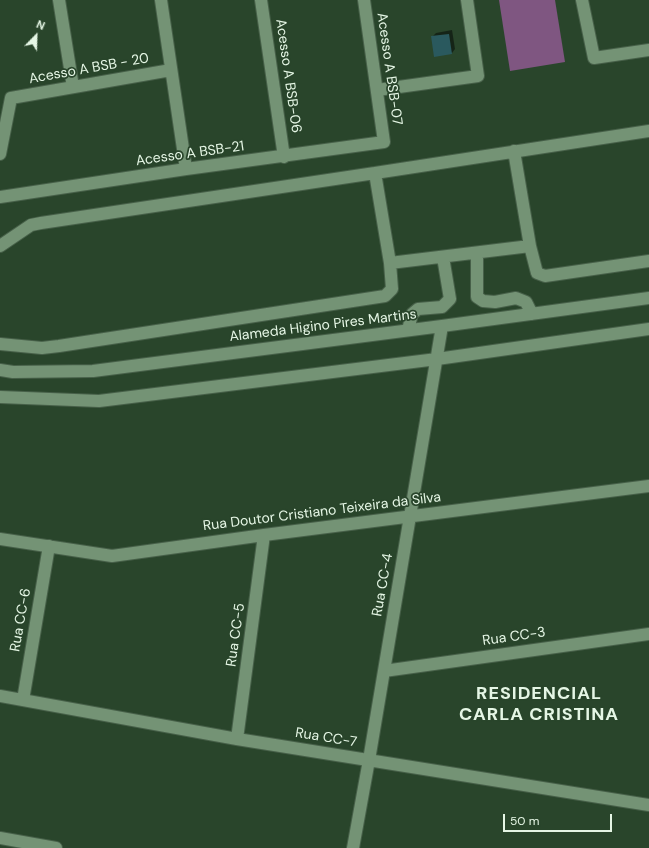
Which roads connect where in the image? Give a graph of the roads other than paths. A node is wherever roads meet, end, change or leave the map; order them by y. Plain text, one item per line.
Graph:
1 (59, 0) edge
2 (161, 0) edge
3 (261, 0) edge
4 (364, 0) edge
5 (467, 0) edge
6 (582, 0) edge
7 (649, 50) edge
8 (171, 70) junction
9 (73, 87) junction
10 (377, 90) junction
11 (649, 131) edge
12 (384, 142) joint
13 (514, 151) junction
14 (0, 154) edge
15 (284, 157) junction
16 (186, 169) junction
17 (375, 173) junction
18 (0, 197) edge
19 (0, 246) edge
20 (530, 246) junction
21 (476, 253) junction
22 (443, 257) junction
23 (649, 261) edge
24 (390, 263) junction
25 (649, 298) edge
26 (532, 314) junction
27 (442, 326) junction
28 (649, 329) edge
29 (408, 330) junction
30 (0, 344) edge
31 (437, 359) junction
32 (0, 370) edge
33 (0, 398) edge
34 (649, 486) edge
35 (410, 516) junction
36 (264, 535) junction
37 (0, 539) edge
38 (49, 546) junction
39 (649, 634) edge
40 (384, 670) junction
41 (0, 696) edge
42 (23, 700) junction
43 (237, 739) junction
44 (369, 760) junction
45 (649, 805) edge
46 (0, 838) edge
47 (56, 848) edge
48 (353, 848) edge

1 - 9 street
2 - 8 street
3 - 15 street, Acesso A BSB-06
4 - 10 street, Acesso A BSB-07
5 - 10 street
6 - 7 street
8 - 9 street, Acesso A BSB - 20
8 - 16 street
9 - 14 street, Acesso A BSB - 20
10 - 12 street, Acesso A BSB-07
11 - 13 street
12 - 15 street, Acesso A BSB-21
13 - 17 street
13 - 20 street
15 - 16 street, Acesso A BSB-21
16 - 18 street, Acesso A BSB-21
17 - 19 street
17 - 24 street
20 - 21 street
20 - 23 street
21 - 22 street
21 - 26 street
22 - 24 street
22 - 29 street
24 - 30 street
25 - 26 street, Alameda Higino Pires Martins
26 - 27 street, Alameda Higino Pires Martins
27 - 29 street, Alameda Higino Pires Martins
27 - 31 street, Rua CC-4
28 - 31 street
29 - 32 street, Alameda Higino Pires Martins
31 - 33 street
31 - 35 street, Rua CC-4
34 - 35 street, Rua Doutor Cristiano Teixeira da Silva
35 - 36 street, Rua Doutor Cristiano Teixeira da Silva
35 - 40 street, Rua CC-4
36 - 38 street, Rua Doutor Cristiano Teixeira da Silva
36 - 43 street, Rua CC-5
37 - 38 street, Rua Doutor Cristiano Teixeira da Silva
38 - 42 street, Rua CC-6
39 - 40 street, Rua CC-3
40 - 44 street, Rua CC-4
41 - 42 street, Rua CC-7
42 - 43 street, Rua CC-7
43 - 44 street, Rua CC-7
44 - 45 street, Rua CC-7
44 - 48 street, Rua CC-4
46 - 47 street

